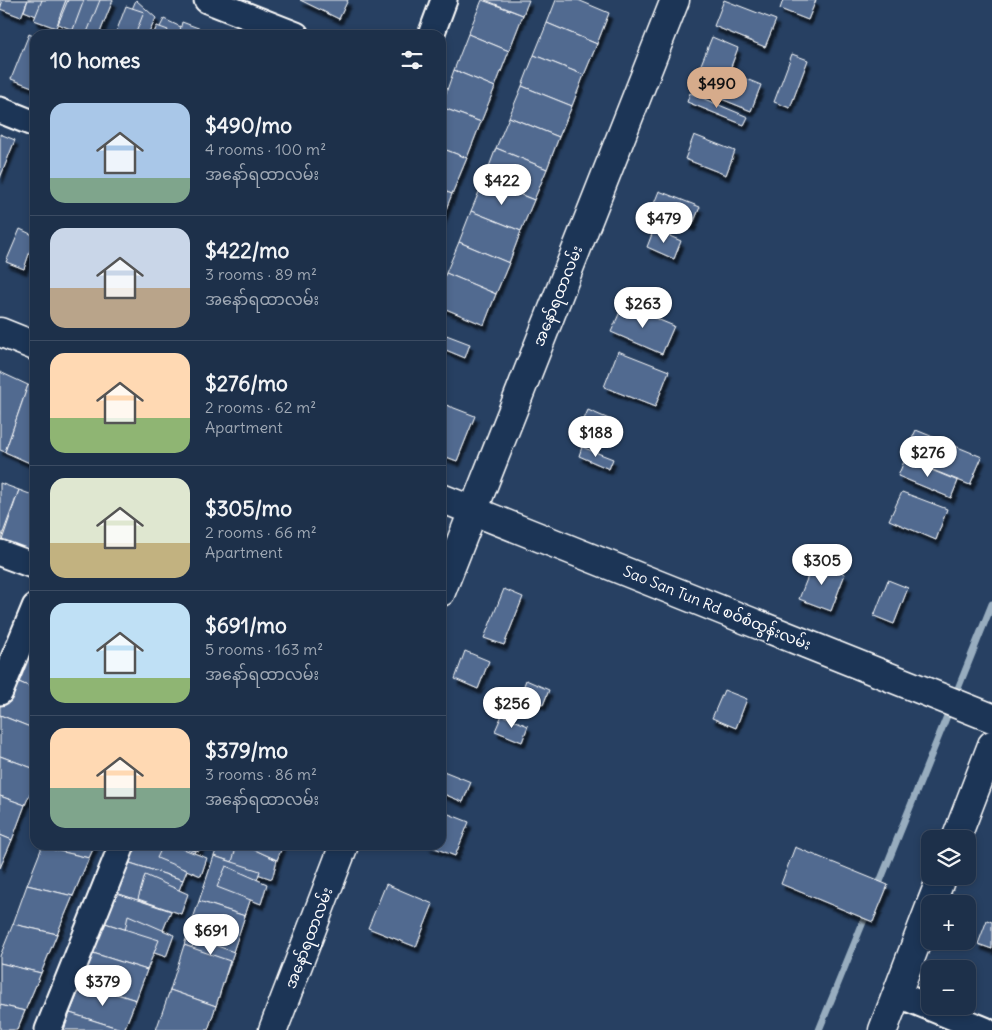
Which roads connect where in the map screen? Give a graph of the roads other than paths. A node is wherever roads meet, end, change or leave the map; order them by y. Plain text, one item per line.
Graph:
1 (207, 0) edge
2 (444, 0) edge
3 (675, 0) edge
4 (283, 30) edge
5 (433, 30) edge
6 (0, 110) edge
7 (30, 122) edge
8 (0, 332) edge
9 (30, 344) edge
10 (446, 500) edge
11 (473, 510) junction
12 (0, 553) edge
13 (30, 564) edge
14 (446, 579) edge
15 (30, 620) edge
16 (0, 692) edge
17 (992, 718) edge
18 (992, 745) edge
19 (959, 830) edge
20 (120, 850) edge
21 (342, 850) edge
22 (921, 931) edge
23 (897, 994) junction
24 (48, 1030) edge
25 (274, 1030) edge
26 (883, 1030) edge
27 (985, 1030) edge

1 - 4 street
2 - 5 street
3 - 11 main road, အနော်ရထာလမ်း
6 - 7 street
8 - 9 main road
10 - 11 main road, Sao San Tun Rd စဝ်စံထွန်းလမ်း
11 - 14 main road, အနော်ရထာလမ်း
11 - 17 main road, Sao San Tun Rd စဝ်စံထွန်းလမ်း
12 - 13 street
15 - 16 street
18 - 19 main road
20 - 24 street
21 - 25 main road, အနော်ရထာလမ်း
22 - 23 main road
23 - 26 main road
23 - 27 street

